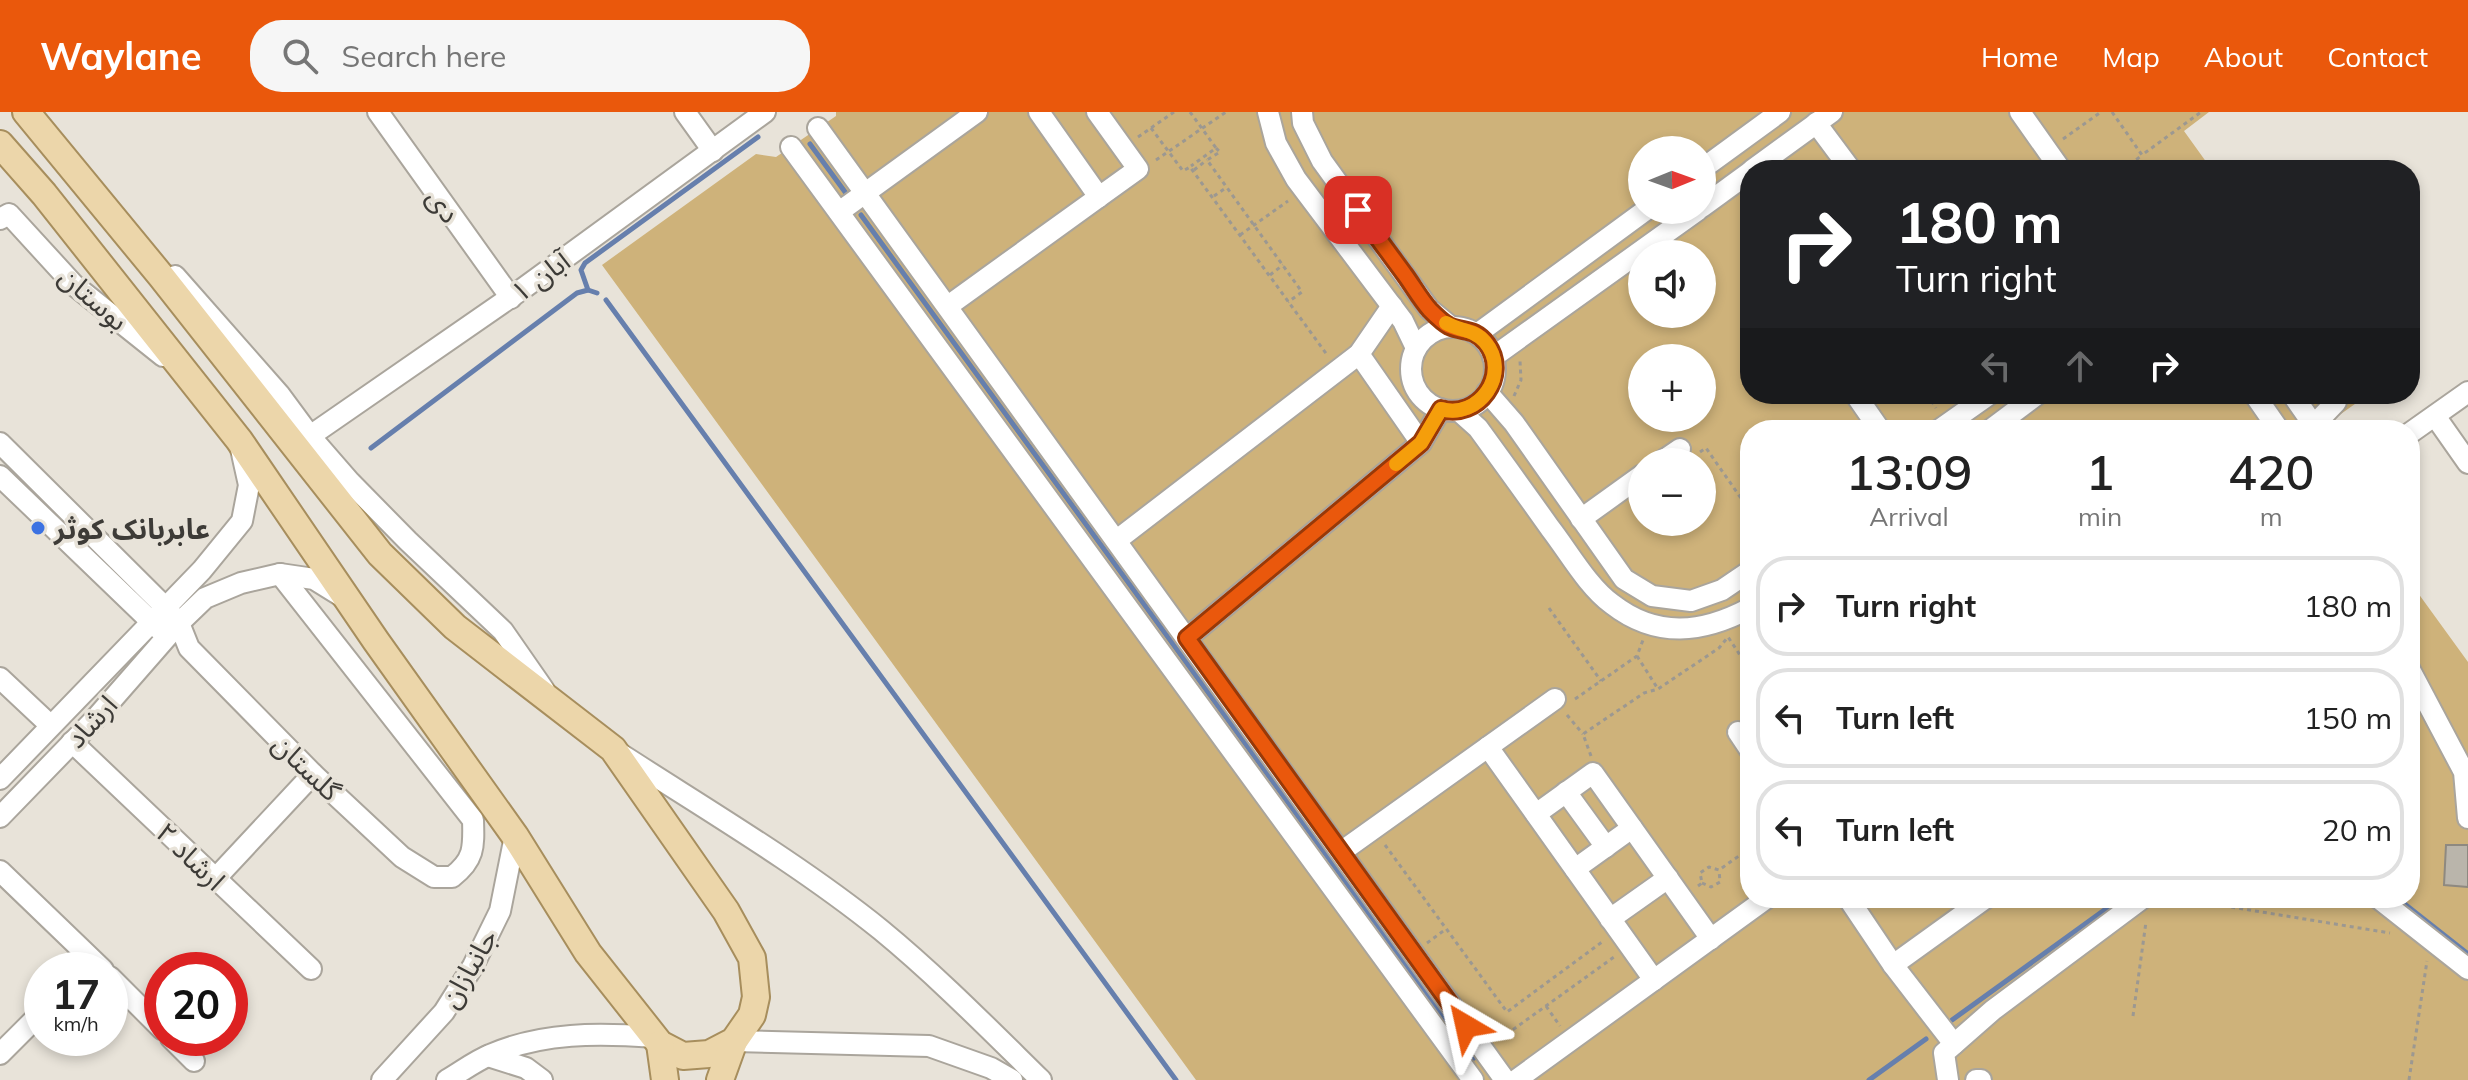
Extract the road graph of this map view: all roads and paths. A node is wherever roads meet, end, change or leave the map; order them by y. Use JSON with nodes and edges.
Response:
{"nodes":[{"id":1,"x":26,"y":112,"type":"edge"},
{"id":2,"x":378,"y":112,"type":"edge"},
{"id":3,"x":685,"y":112,"type":"edge"},
{"id":4,"x":765,"y":112,"type":"edge"},
{"id":5,"x":977,"y":112,"type":"edge"},
{"id":6,"x":1039,"y":112,"type":"edge"},
{"id":7,"x":1097,"y":112,"type":"edge"},
{"id":8,"x":1174,"y":112,"type":"edge"},
{"id":9,"x":1190,"y":112,"type":"edge"},
{"id":10,"x":1226,"y":112,"type":"edge"},
{"id":11,"x":1268,"y":112,"type":"edge"},
{"id":12,"x":1302,"y":112,"type":"edge"},
{"id":13,"x":1780,"y":112,"type":"edge"},
{"id":14,"x":2020,"y":112,"type":"edge"},
{"id":15,"x":2101,"y":112,"type":"edge"},
{"id":16,"x":2112,"y":112,"type":"edge"},
{"id":17,"x":2201,"y":112,"type":"edge"},
{"id":18,"x":1824,"y":118,"type":"edge"},
{"id":19,"x":818,"y":128,"type":"dead end"},
{"id":20,"x":1151,"y":128,"type":"junction"},
{"id":21,"x":1202,"y":129,"type":"junction"},
{"id":22,"x":1740,"y":141,"type":"junction"},
{"id":23,"x":0,"y":144,"type":"edge"},
{"id":24,"x":791,"y":147,"type":"dead end"},
{"id":25,"x":1123,"y":147,"type":"junction"},
{"id":26,"x":1216,"y":148,"type":"junction"},
{"id":27,"x":2047,"y":150,"type":"junction"},
{"id":28,"x":713,"y":151,"type":"junction"},
{"id":29,"x":1169,"y":152,"type":"junction"},
{"id":30,"x":2142,"y":155,"type":"junction"},
{"id":31,"x":1716,"y":159,"type":"edge"},
{"id":32,"x":1207,"y":160,"type":"junction"},
{"id":33,"x":1750,"y":160,"type":"edge"},
{"id":34,"x":1766,"y":160,"type":"edge"},
{"id":35,"x":1846,"y":160,"type":"edge"},
{"id":36,"x":2054,"y":160,"type":"edge"},
{"id":37,"x":2136,"y":160,"type":"edge"},
{"id":38,"x":1322,"y":161,"type":"junction"},
{"id":39,"x":1138,"y":169,"type":"junction"},
{"id":40,"x":1192,"y":169,"type":"junction"},
{"id":41,"x":1740,"y":179,"type":"edge"},
{"id":42,"x":1300,"y":184,"type":"junction"},
{"id":43,"x":89,"y":187,"type":"junction"},
{"id":44,"x":1227,"y":187,"type":"junction"},
{"id":45,"x":865,"y":193,"type":"junction"},
{"id":46,"x":1716,"y":196,"type":"edge"},
{"id":47,"x":1099,"y":197,"type":"junction"},
{"id":48,"x":1212,"y":197,"type":"junction"},
{"id":49,"x":839,"y":212,"type":"junction"},
{"id":50,"x":0,"y":219,"type":"edge"},
{"id":51,"x":1628,"y":223,"type":"edge"},
{"id":52,"x":1678,"y":224,"type":"edge"},
{"id":53,"x":1254,"y":225,"type":"junction"},
{"id":54,"x":1240,"y":235,"type":"junction"},
{"id":55,"x":1283,"y":265,"type":"junction"},
{"id":56,"x":1269,"y":275,"type":"junction"},
{"id":57,"x":511,"y":298,"type":"junction"},
{"id":58,"x":1288,"y":302,"type":"junction"},
{"id":59,"x":948,"y":306,"type":"junction"},
{"id":60,"x":1392,"y":306,"type":"junction"},
{"id":61,"x":1450,"y":326,"type":"junction"},
{"id":62,"x":1477,"y":334,"type":"junction"},
{"id":63,"x":1416,"y":348,"type":"junction"},
{"id":64,"x":1359,"y":354,"type":"junction"},
{"id":65,"x":1521,"y":355,"type":"dead end"},
{"id":66,"x":1493,"y":357,"type":"junction"},
{"id":67,"x":1338,"y":370,"type":"junction"},
{"id":68,"x":193,"y":380,"type":"junction"},
{"id":69,"x":1487,"y":392,"type":"junction"},
{"id":70,"x":2468,"y":392,"type":"edge"},
{"id":71,"x":1972,"y":404,"type":"edge"},
{"id":72,"x":2025,"y":404,"type":"edge"},
{"id":73,"x":2334,"y":404,"type":"edge"},
{"id":74,"x":1450,"y":410,"type":"junction"},
{"id":75,"x":2435,"y":416,"type":"junction"},
{"id":76,"x":1944,"y":420,"type":"edge"},
{"id":77,"x":2003,"y":420,"type":"edge"},
{"id":78,"x":2322,"y":420,"type":"edge"},
{"id":79,"x":1514,"y":423,"type":"junction"},
{"id":80,"x":2420,"y":426,"type":"edge"},
{"id":81,"x":310,"y":436,"type":"junction"},
{"id":82,"x":239,"y":440,"type":"junction"},
{"id":83,"x":0,"y":443,"type":"edge"},
{"id":84,"x":1421,"y":443,"type":"junction"},
{"id":85,"x":1716,"y":462,"type":"edge"},
{"id":86,"x":2468,"y":463,"type":"edge"},
{"id":87,"x":0,"y":476,"type":"edge"},
{"id":88,"x":1628,"y":485,"type":"edge"},
{"id":89,"x":1740,"y":497,"type":"edge"},
{"id":90,"x":1581,"y":519,"type":"junction"},
{"id":91,"x":1117,"y":540,"type":"junction"},
{"id":92,"x":280,"y":574,"type":"junction"},
{"id":93,"x":1740,"y":578,"type":"edge"},
{"id":94,"x":349,"y":601,"type":"junction"},
{"id":95,"x":1549,"y":608,"type":"dead end"},
{"id":96,"x":1740,"y":613,"type":"edge"},
{"id":97,"x":166,"y":622,"type":"junction"},
{"id":98,"x":1187,"y":638,"type":"junction"},
{"id":99,"x":1644,"y":638,"type":"dead end"},
{"id":100,"x":1740,"y":655,"type":"edge"},
{"id":101,"x":1637,"y":656,"type":"junction"},
{"id":102,"x":0,"y":678,"type":"edge"},
{"id":103,"x":1601,"y":681,"type":"junction"},
{"id":104,"x":1658,"y":689,"type":"junction"},
{"id":105,"x":2420,"y":689,"type":"edge"},
{"id":106,"x":554,"y":703,"type":"junction"},
{"id":107,"x":1558,"y":703,"type":"junction"},
{"id":108,"x":50,"y":725,"type":"junction"},
{"id":109,"x":1738,"y":732,"type":"dead end"},
{"id":110,"x":1583,"y":734,"type":"junction"},
{"id":111,"x":1740,"y":735,"type":"edge"},
{"id":112,"x":72,"y":742,"type":"junction"},
{"id":113,"x":1488,"y":747,"type":"junction"},
{"id":114,"x":613,"y":749,"type":"junction"},
{"id":115,"x":1593,"y":773,"type":"junction"},
{"id":116,"x":313,"y":774,"type":"junction"},
{"id":117,"x":0,"y":779,"type":"edge"},
{"id":118,"x":1566,"y":792,"type":"junction"},
{"id":119,"x":1536,"y":814,"type":"junction"},
{"id":120,"x":0,"y":817,"type":"edge"},
{"id":121,"x":2468,"y":818,"type":"edge"},
{"id":122,"x":1632,"y":828,"type":"junction"},
{"id":123,"x":1374,"y":829,"type":"junction"},
{"id":124,"x":515,"y":836,"type":"junction"},
{"id":125,"x":1606,"y":847,"type":"junction"},
{"id":126,"x":1341,"y":852,"type":"junction"},
{"id":127,"x":1740,"y":855,"type":"edge"},
{"id":128,"x":1575,"y":869,"type":"junction"},
{"id":129,"x":1719,"y":870,"type":"junction"},
{"id":130,"x":0,"y":871,"type":"edge"},
{"id":131,"x":1668,"y":878,"type":"junction"},
{"id":132,"x":215,"y":879,"type":"junction"},
{"id":133,"x":1702,"y":883,"type":"junction"},
{"id":134,"x":1682,"y":897,"type":"junction"},
{"id":135,"x":1753,"y":908,"type":"edge"},
{"id":136,"x":1855,"y":908,"type":"edge"},
{"id":137,"x":1972,"y":908,"type":"edge"},
{"id":138,"x":2141,"y":908,"type":"edge"},
{"id":139,"x":2145,"y":908,"type":"edge"},
{"id":140,"x":2238,"y":908,"type":"edge"},
{"id":141,"x":2391,"y":908,"type":"edge"},
{"id":142,"x":1446,"y":929,"type":"junction"},
{"id":143,"x":1619,"y":931,"type":"junction"},
{"id":144,"x":1711,"y":939,"type":"junction"},
{"id":145,"x":2431,"y":939,"type":"junction"},
{"id":146,"x":1425,"y":944,"type":"dead end"},
{"id":147,"x":78,"y":952,"type":"edge"},
{"id":148,"x":1893,"y":965,"type":"junction"},
{"id":149,"x":311,"y":969,"type":"dead end"},
{"id":150,"x":2468,"y":969,"type":"edge"},
{"id":151,"x":1654,"y":980,"type":"junction"},
{"id":152,"x":128,"y":995,"type":"edge"},
{"id":153,"x":1546,"y":1006,"type":"junction"},
{"id":154,"x":144,"y":1011,"type":"edge"},
{"id":155,"x":2133,"y":1016,"type":"dead end"},
{"id":156,"x":24,"y":1030,"type":"edge"},
{"id":157,"x":657,"y":1040,"type":"junction"},
{"id":158,"x":1570,"y":1040,"type":"junction"},
{"id":159,"x":734,"y":1041,"type":"junction"},
{"id":160,"x":1954,"y":1044,"type":"junction"},
{"id":161,"x":1484,"y":1050,"type":"junction"},
{"id":162,"x":0,"y":1054,"type":"edge"},
{"id":163,"x":189,"y":1056,"type":"edge"},
{"id":164,"x":488,"y":1056,"type":"junction"},
{"id":165,"x":194,"y":1061,"type":"dead end"},
{"id":166,"x":382,"y":1080,"type":"edge"},
{"id":167,"x":447,"y":1080,"type":"edge"},
{"id":168,"x":542,"y":1080,"type":"edge"},
{"id":169,"x":665,"y":1080,"type":"edge"},
{"id":170,"x":720,"y":1080,"type":"edge"},
{"id":171,"x":1012,"y":1080,"type":"edge"},
{"id":172,"x":1041,"y":1080,"type":"edge"},
{"id":173,"x":1473,"y":1080,"type":"edge"},
{"id":174,"x":1505,"y":1080,"type":"edge"},
{"id":175,"x":1516,"y":1080,"type":"edge"},
{"id":176,"x":1948,"y":1080,"type":"edge"},
{"id":177,"x":2409,"y":1080,"type":"edge"}],
"edges":[{"from":1,"to":43,"type":"main road"},
{"from":2,"to":57,"type":"street","name":"دی"},
{"from":3,"to":28,"type":"street"},
{"from":4,"to":28,"type":"street","name":"آبان ۱"},
{"from":5,"to":45,"type":"street"},
{"from":6,"to":47,"type":"street"},
{"from":7,"to":25,"type":"street"},
{"from":8,"to":20,"type":"path"},
{"from":9,"to":21,"type":"path"},
{"from":10,"to":21,"type":"path"},
{"from":11,"to":42,"type":"street"},
{"from":12,"to":38,"type":"street"},
{"from":13,"to":22,"type":"street"},
{"from":14,"to":27,"type":"street"},
{"from":15,"to":27,"type":"path"},
{"from":16,"to":30,"type":"path"},
{"from":17,"to":30,"type":"path"},
{"from":18,"to":34,"type":"street"},
{"from":18,"to":35,"type":"street"},
{"from":19,"to":45,"type":"street"},
{"from":20,"to":25,"type":"path"},
{"from":20,"to":29,"type":"path"},
{"from":21,"to":26,"type":"path"},
{"from":21,"to":29,"type":"path"},
{"from":22,"to":31,"type":"street"},
{"from":22,"to":33,"type":"street"},
{"from":23,"to":68,"type":"main road"},
{"from":24,"to":49,"type":"street"},
{"from":25,"to":39,"type":"street"},
{"from":26,"to":32,"type":"path"},
{"from":26,"to":40,"type":"path"},
{"from":27,"to":36,"type":"street"},
{"from":28,"to":57,"type":"street","name":"آبان ۱"},
{"from":29,"to":39,"type":"path"},
{"from":29,"to":40,"type":"path"},
{"from":30,"to":37,"type":"path"},
{"from":32,"to":40,"type":"path"},
{"from":32,"to":44,"type":"path"},
{"from":38,"to":42,"type":"street"},
{"from":38,"to":61,"type":"street"},
{"from":39,"to":47,"type":"street"},
{"from":40,"to":48,"type":"path"},
{"from":41,"to":46,"type":"street"},
{"from":42,"to":53,"type":"path"},
{"from":42,"to":60,"type":"street"},
{"from":43,"to":81,"type":"street"},
{"from":43,"to":106,"type":"main road"},
{"from":44,"to":48,"type":"path"},
{"from":44,"to":53,"type":"path"},
{"from":45,"to":49,"type":"street"},
{"from":45,"to":59,"type":"street"},
{"from":47,"to":59,"type":"street"},
{"from":48,"to":54,"type":"path"},
{"from":49,"to":173,"type":"street"},
{"from":50,"to":68,"type":"street","name":"بوستان"},
{"from":51,"to":62,"type":"street"},
{"from":52,"to":66,"type":"street"},
{"from":53,"to":54,"type":"path"},
{"from":53,"to":55,"type":"path"},
{"from":54,"to":56,"type":"path"},
{"from":55,"to":56,"type":"path"},
{"from":55,"to":58,"type":"path"},
{"from":56,"to":58,"type":"path"},
{"from":57,"to":81,"type":"street","name":"آبان ۱"},
{"from":58,"to":67,"type":"path"},
{"from":59,"to":91,"type":"street"},
{"from":60,"to":63,"type":"street"},
{"from":60,"to":64,"type":"street"},
{"from":61,"to":62,"type":"street"},
{"from":61,"to":63,"type":"street"},
{"from":62,"to":66,"type":"street"},
{"from":63,"to":74,"type":"street"},
{"from":64,"to":67,"type":"street"},
{"from":64,"to":84,"type":"street"},
{"from":65,"to":79,"type":"path"},
{"from":66,"to":69,"type":"street"},
{"from":67,"to":91,"type":"street"},
{"from":68,"to":82,"type":"main road"},
{"from":69,"to":74,"type":"street"},
{"from":69,"to":79,"type":"street"},
{"from":70,"to":75,"type":"street"},
{"from":71,"to":76,"type":"street"},
{"from":72,"to":77,"type":"street"},
{"from":73,"to":78,"type":"street"},
{"from":74,"to":84,"type":"street"},
{"from":74,"to":96,"type":"street"},
{"from":75,"to":80,"type":"street"},
{"from":75,"to":86,"type":"street"},
{"from":79,"to":90,"type":"street"},
{"from":81,"to":106,"type":"street"},
{"from":82,"to":94,"type":"main road"},
{"from":82,"to":97,"type":"street"},
{"from":83,"to":97,"type":"street","name":"گلستان"},
{"from":84,"to":98,"type":"street"},
{"from":85,"to":89,"type":"path"},
{"from":87,"to":97,"type":"street","name":"گلستان"},
{"from":88,"to":90,"type":"street"},
{"from":90,"to":93,"type":"street"},
{"from":91,"to":98,"type":"street"},
{"from":92,"to":94,"type":"street"},
{"from":92,"to":97,"type":"street"},
{"from":92,"to":116,"type":"street","name":"گلستان"},
{"from":94,"to":124,"type":"main road"},
{"from":95,"to":103,"type":"path"},
{"from":97,"to":108,"type":"street","name":"ارشاد"},
{"from":97,"to":112,"type":"street","name":"ارشاد"},
{"from":97,"to":116,"type":"street","name":"گلستان"},
{"from":98,"to":126,"type":"street"},
{"from":99,"to":101,"type":"path"},
{"from":100,"to":104,"type":"path"},
{"from":101,"to":103,"type":"path"},
{"from":101,"to":104,"type":"path"},
{"from":102,"to":108,"type":"street"},
{"from":103,"to":107,"type":"path"},
{"from":104,"to":110,"type":"path"},
{"from":105,"to":121,"type":"street"},
{"from":106,"to":114,"type":"main road"},
{"from":107,"to":110,"type":"path"},
{"from":107,"to":113,"type":"street"},
{"from":108,"to":117,"type":"street","name":"ارشاد"},
{"from":109,"to":111,"type":"street"},
{"from":110,"to":115,"type":"path"},
{"from":112,"to":120,"type":"street","name":"ارشاد"},
{"from":112,"to":132,"type":"street","name":"ارشاد ۲"},
{"from":113,"to":119,"type":"street"},
{"from":113,"to":123,"type":"street"},
{"from":114,"to":159,"type":"main road"},
{"from":114,"to":172,"type":"street"},
{"from":115,"to":118,"type":"street"},
{"from":115,"to":122,"type":"street"},
{"from":116,"to":132,"type":"street"},
{"from":118,"to":119,"type":"street"},
{"from":118,"to":125,"type":"street"},
{"from":119,"to":128,"type":"street"},
{"from":122,"to":125,"type":"street"},
{"from":122,"to":131,"type":"street"},
{"from":123,"to":126,"type":"street"},
{"from":123,"to":142,"type":"path"},
{"from":124,"to":157,"type":"main road"},
{"from":124,"to":166,"type":"street","name":"جانبازان"},
{"from":125,"to":128,"type":"street"},
{"from":126,"to":161,"type":"street"},
{"from":127,"to":129,"type":"path"},
{"from":128,"to":143,"type":"street"},
{"from":129,"to":133,"type":"path"},
{"from":129,"to":133,"type":"path"},
{"from":130,"to":147,"type":"street"},
{"from":131,"to":134,"type":"street"},
{"from":131,"to":143,"type":"street"},
{"from":132,"to":149,"type":"street","name":"ارشاد ۲"},
{"from":133,"to":134,"type":"path"},
{"from":134,"to":144,"type":"street"},
{"from":135,"to":144,"type":"street"},
{"from":136,"to":148,"type":"street"},
{"from":137,"to":148,"type":"street"},
{"from":138,"to":160,"type":"street"},
{"from":139,"to":155,"type":"path"},
{"from":140,"to":145,"type":"path"},
{"from":141,"to":145,"type":"street"},
{"from":142,"to":143,"type":"path"},
{"from":142,"to":146,"type":"path"},
{"from":143,"to":151,"type":"street"},
{"from":143,"to":153,"type":"path"},
{"from":144,"to":151,"type":"street"},
{"from":145,"to":150,"type":"street"},
{"from":145,"to":177,"type":"path"},
{"from":148,"to":160,"type":"street"},
{"from":151,"to":158,"type":"street"},
{"from":152,"to":154,"type":"street"},
{"from":153,"to":158,"type":"path"},
{"from":153,"to":161,"type":"path"},
{"from":156,"to":162,"type":"street"},
{"from":157,"to":159,"type":"main road"},
{"from":157,"to":164,"type":"street"},
{"from":157,"to":169,"type":"main road"},
{"from":158,"to":175,"type":"street"},
{"from":159,"to":170,"type":"main road"},
{"from":159,"to":171,"type":"street"},
{"from":160,"to":176,"type":"street"},
{"from":161,"to":174,"type":"street"},
{"from":163,"to":165,"type":"street"},
{"from":164,"to":167,"type":"street"},
{"from":164,"to":168,"type":"street"}]}
